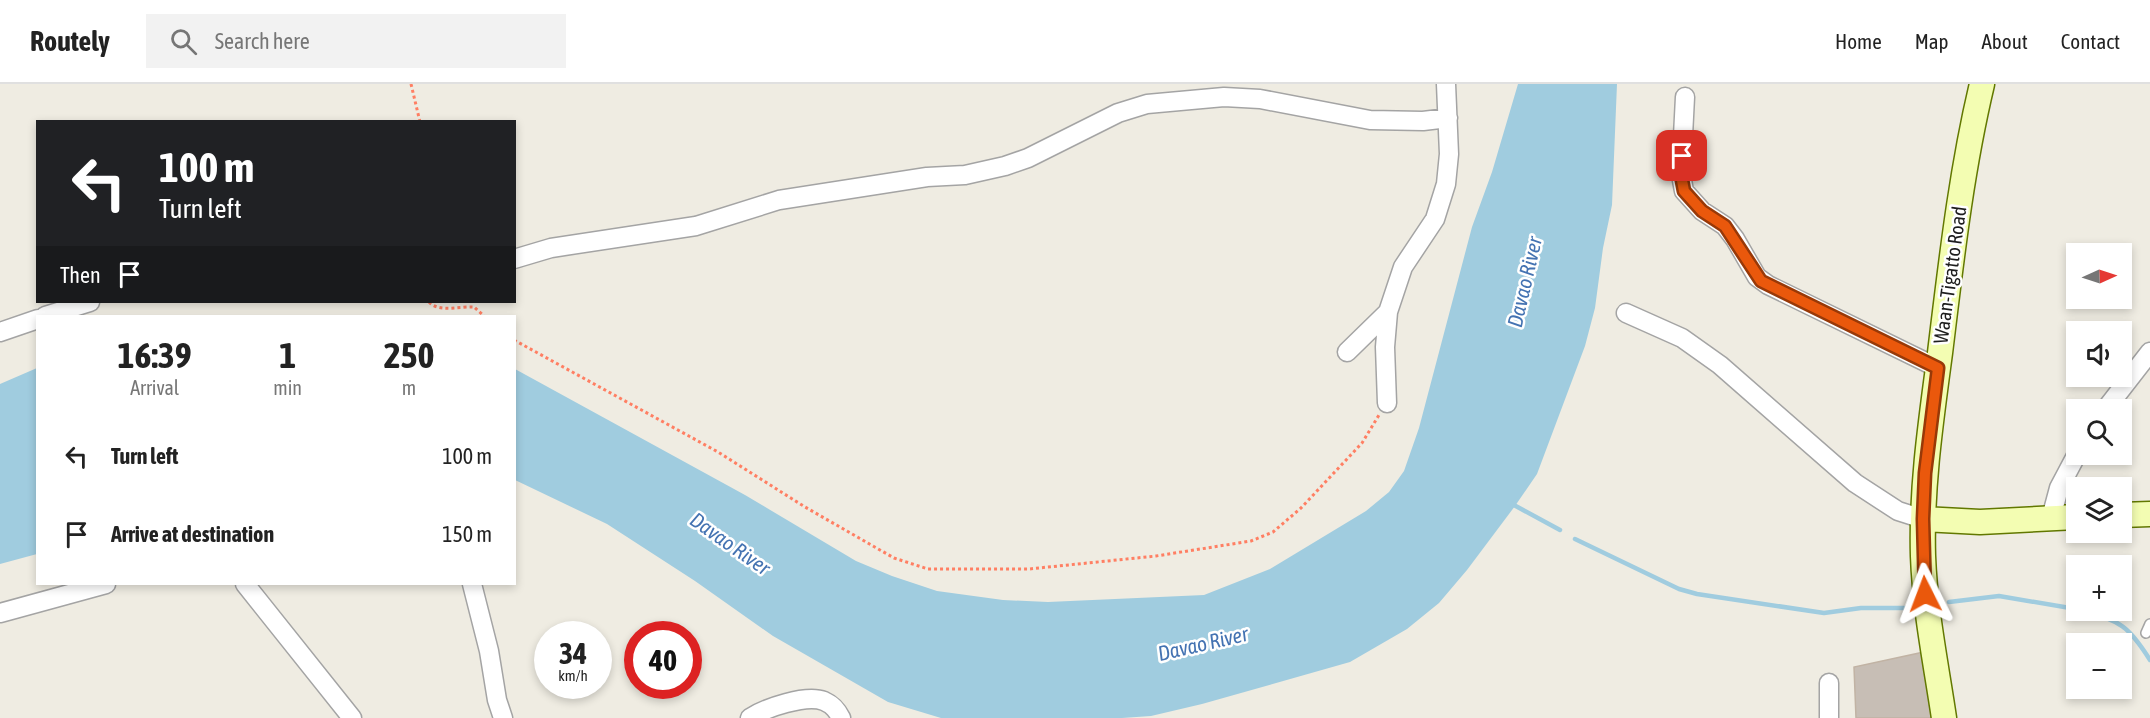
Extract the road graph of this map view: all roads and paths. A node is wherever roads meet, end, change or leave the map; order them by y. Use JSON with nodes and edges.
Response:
{"nodes":[{"id":1,"x":411,"y":84,"type":"edge"},
{"id":2,"x":1446,"y":84,"type":"edge"},
{"id":3,"x":1982,"y":84,"type":"edge"},
{"id":4,"x":1685,"y":97,"type":"dead end"},
{"id":5,"x":1448,"y":118,"type":"junction"},
{"id":6,"x":420,"y":120,"type":"edge"},
{"id":7,"x":516,"y":258,"type":"edge"},
{"id":8,"x":87,"y":303,"type":"edge"},
{"id":9,"x":430,"y":303,"type":"edge"},
{"id":10,"x":1388,"y":312,"type":"junction"},
{"id":11,"x":1626,"y":313,"type":"dead end"},
{"id":12,"x":48,"y":315,"type":"edge"},
{"id":13,"x":483,"y":315,"type":"edge"},
{"id":14,"x":36,"y":320,"type":"edge"},
{"id":15,"x":0,"y":332,"type":"edge"},
{"id":16,"x":516,"y":341,"type":"edge"},
{"id":17,"x":1347,"y":352,"type":"dead end"},
{"id":18,"x":2150,"y":352,"type":"edge"},
{"id":19,"x":1938,"y":368,"type":"junction"},
{"id":20,"x":2113,"y":399,"type":"edge"},
{"id":21,"x":1387,"y":403,"type":"joint"},
{"id":22,"x":2071,"y":465,"type":"edge"},
{"id":23,"x":2150,"y":514,"type":"edge"},
{"id":24,"x":2132,"y":515,"type":"edge"},
{"id":25,"x":2066,"y":517,"type":"edge"},
{"id":26,"x":2052,"y":518,"type":"junction"},
{"id":27,"x":1923,"y":519,"type":"junction"},
{"id":28,"x":102,"y":585,"type":"edge"},
{"id":29,"x":246,"y":585,"type":"edge"},
{"id":30,"x":472,"y":585,"type":"edge"},
{"id":31,"x":0,"y":613,"type":"edge"},
{"id":32,"x":1829,"y":683,"type":"dead end"},
{"id":33,"x":352,"y":718,"type":"edge"},
{"id":34,"x":503,"y":718,"type":"edge"},
{"id":35,"x":750,"y":718,"type":"edge"},
{"id":36,"x":841,"y":718,"type":"edge"},
{"id":37,"x":1829,"y":718,"type":"edge"},
{"id":38,"x":1944,"y":718,"type":"edge"}],
"edges":[{"from":1,"to":6,"type":"path"},
{"from":2,"to":5,"type":"street"},
{"from":3,"to":19,"type":"street","name":"Waan-Tigatto Road"},
{"from":4,"to":19,"type":"street"},
{"from":5,"to":7,"type":"street"},
{"from":5,"to":10,"type":"street"},
{"from":8,"to":12,"type":"street"},
{"from":9,"to":13,"type":"path"},
{"from":10,"to":17,"type":"street"},
{"from":10,"to":21,"type":"street"},
{"from":11,"to":27,"type":"street"},
{"from":14,"to":15,"type":"street"},
{"from":16,"to":21,"type":"path"},
{"from":18,"to":20,"type":"street"},
{"from":19,"to":27,"type":"street","name":"Waan-Tigatto Road"},
{"from":22,"to":26,"type":"street"},
{"from":23,"to":24,"type":"street"},
{"from":25,"to":26,"type":"street"},
{"from":26,"to":27,"type":"street"},
{"from":27,"to":38,"type":"street","name":"Waan-Tigatto Road"},
{"from":28,"to":31,"type":"street"},
{"from":29,"to":33,"type":"street"},
{"from":30,"to":34,"type":"street"},
{"from":32,"to":37,"type":"street"},
{"from":35,"to":36,"type":"street"}]}
